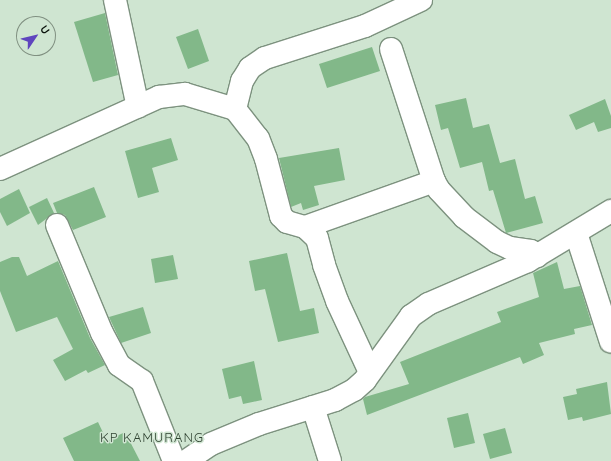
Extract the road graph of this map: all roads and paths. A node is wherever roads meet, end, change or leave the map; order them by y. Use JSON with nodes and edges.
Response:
{"nodes":[{"id":1,"x":115,"y":0,"type":"edge"},
{"id":2,"x":421,"y":0,"type":"edge"},
{"id":3,"x":391,"y":49,"type":"dead end"},
{"id":4,"x":138,"y":107,"type":"junction"},
{"id":5,"x":235,"y":109,"type":"junction"},
{"id":6,"x":0,"y":169,"type":"edge"},
{"id":7,"x":434,"y":181,"type":"junction"},
{"id":8,"x":611,"y":211,"type":"edge"},
{"id":9,"x":57,"y":225,"type":"dead end"},
{"id":10,"x":305,"y":227,"type":"junction"},
{"id":11,"x":576,"y":233,"type":"junction"},
{"id":12,"x":537,"y":256,"type":"junction"},
{"id":13,"x":611,"y":342,"type":"edge"},
{"id":14,"x":370,"y":372,"type":"junction"},
{"id":15,"x":313,"y":407,"type":"junction"},
{"id":16,"x":174,"y":461,"type":"edge"},
{"id":17,"x":186,"y":461,"type":"edge"},
{"id":18,"x":330,"y":461,"type":"edge"}],
"edges":[{"from":1,"to":4,"type":"street"},
{"from":2,"to":5,"type":"street"},
{"from":3,"to":7,"type":"street"},
{"from":4,"to":5,"type":"street"},
{"from":4,"to":6,"type":"street"},
{"from":5,"to":10,"type":"street"},
{"from":7,"to":10,"type":"street"},
{"from":7,"to":12,"type":"street"},
{"from":8,"to":11,"type":"street"},
{"from":9,"to":16,"type":"street"},
{"from":10,"to":14,"type":"street"},
{"from":11,"to":12,"type":"street"},
{"from":11,"to":13,"type":"street"},
{"from":12,"to":14,"type":"street"},
{"from":14,"to":15,"type":"street"},
{"from":15,"to":17,"type":"street"},
{"from":15,"to":18,"type":"street"}]}
